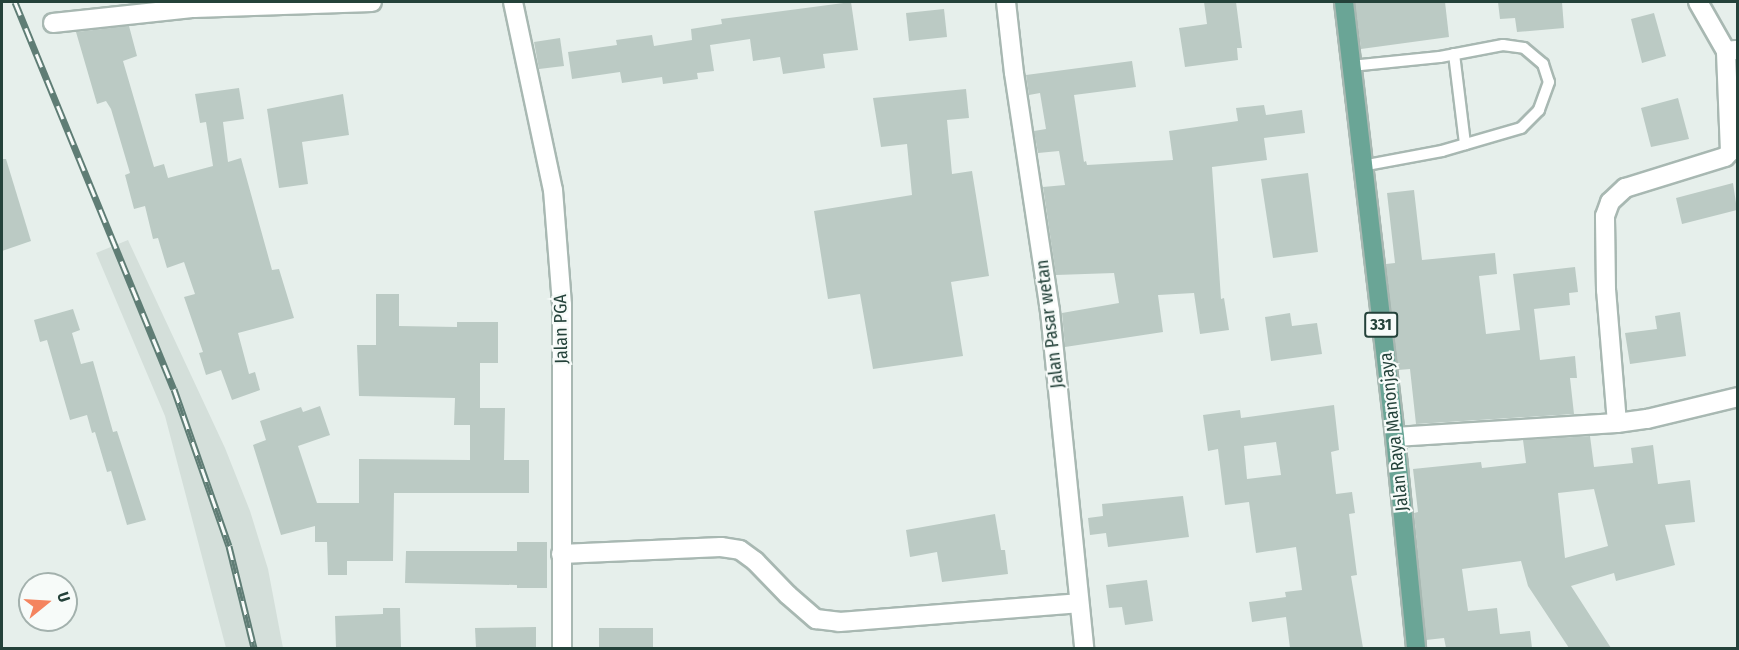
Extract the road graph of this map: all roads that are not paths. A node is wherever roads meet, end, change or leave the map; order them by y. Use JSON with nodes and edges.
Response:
{"nodes":[{"id":1,"x":372,"y":2,"type":"edge"},
{"id":2,"x":1006,"y":2,"type":"edge"},
{"id":3,"x":1344,"y":2,"type":"edge"},
{"id":4,"x":1698,"y":2,"type":"edge"},
{"id":5,"x":514,"y":7,"type":"edge"},
{"id":6,"x":53,"y":23,"type":"dead end"},
{"id":7,"x":1732,"y":51,"type":"edge"},
{"id":8,"x":1454,"y":54,"type":"junction"},
{"id":9,"x":1351,"y":66,"type":"junction"},
{"id":10,"x":1465,"y":144,"type":"junction"},
{"id":11,"x":1362,"y":166,"type":"junction"},
{"id":12,"x":1737,"y":397,"type":"edge"},
{"id":13,"x":1617,"y":423,"type":"junction"},
{"id":14,"x":1395,"y":437,"type":"junction"},
{"id":15,"x":561,"y":554,"type":"junction"},
{"id":16,"x":1078,"y":603,"type":"junction"},
{"id":17,"x":562,"y":648,"type":"edge"},
{"id":18,"x":1084,"y":648,"type":"edge"},
{"id":19,"x":1416,"y":648,"type":"edge"}],
"edges":[{"from":1,"to":6,"type":"street"},
{"from":2,"to":16,"type":"street","name":"Jalan Pasar wetan"},
{"from":3,"to":9,"type":"main road","name":"Jalan Raya Manonjaya","number":"331"},
{"from":4,"to":7,"type":"street"},
{"from":5,"to":15,"type":"street","name":"Jalan PGA"},
{"from":7,"to":13,"type":"street"},
{"from":8,"to":9,"type":"lane"},
{"from":8,"to":10,"type":"lane"},
{"from":8,"to":10,"type":"lane"},
{"from":9,"to":11,"type":"main road","name":"Jalan Raya Manonjaya","number":"331"},
{"from":10,"to":11,"type":"lane"},
{"from":11,"to":14,"type":"main road","name":"Jalan Raya Manonjaya","number":"331"},
{"from":12,"to":13,"type":"street"},
{"from":13,"to":14,"type":"street"},
{"from":14,"to":19,"type":"main road","name":"Jalan Raya Manonjaya","number":"331"},
{"from":15,"to":16,"type":"street"},
{"from":15,"to":17,"type":"street","name":"Jalan PGA"},
{"from":16,"to":18,"type":"street","name":"Jalan Pasar wetan"}]}
